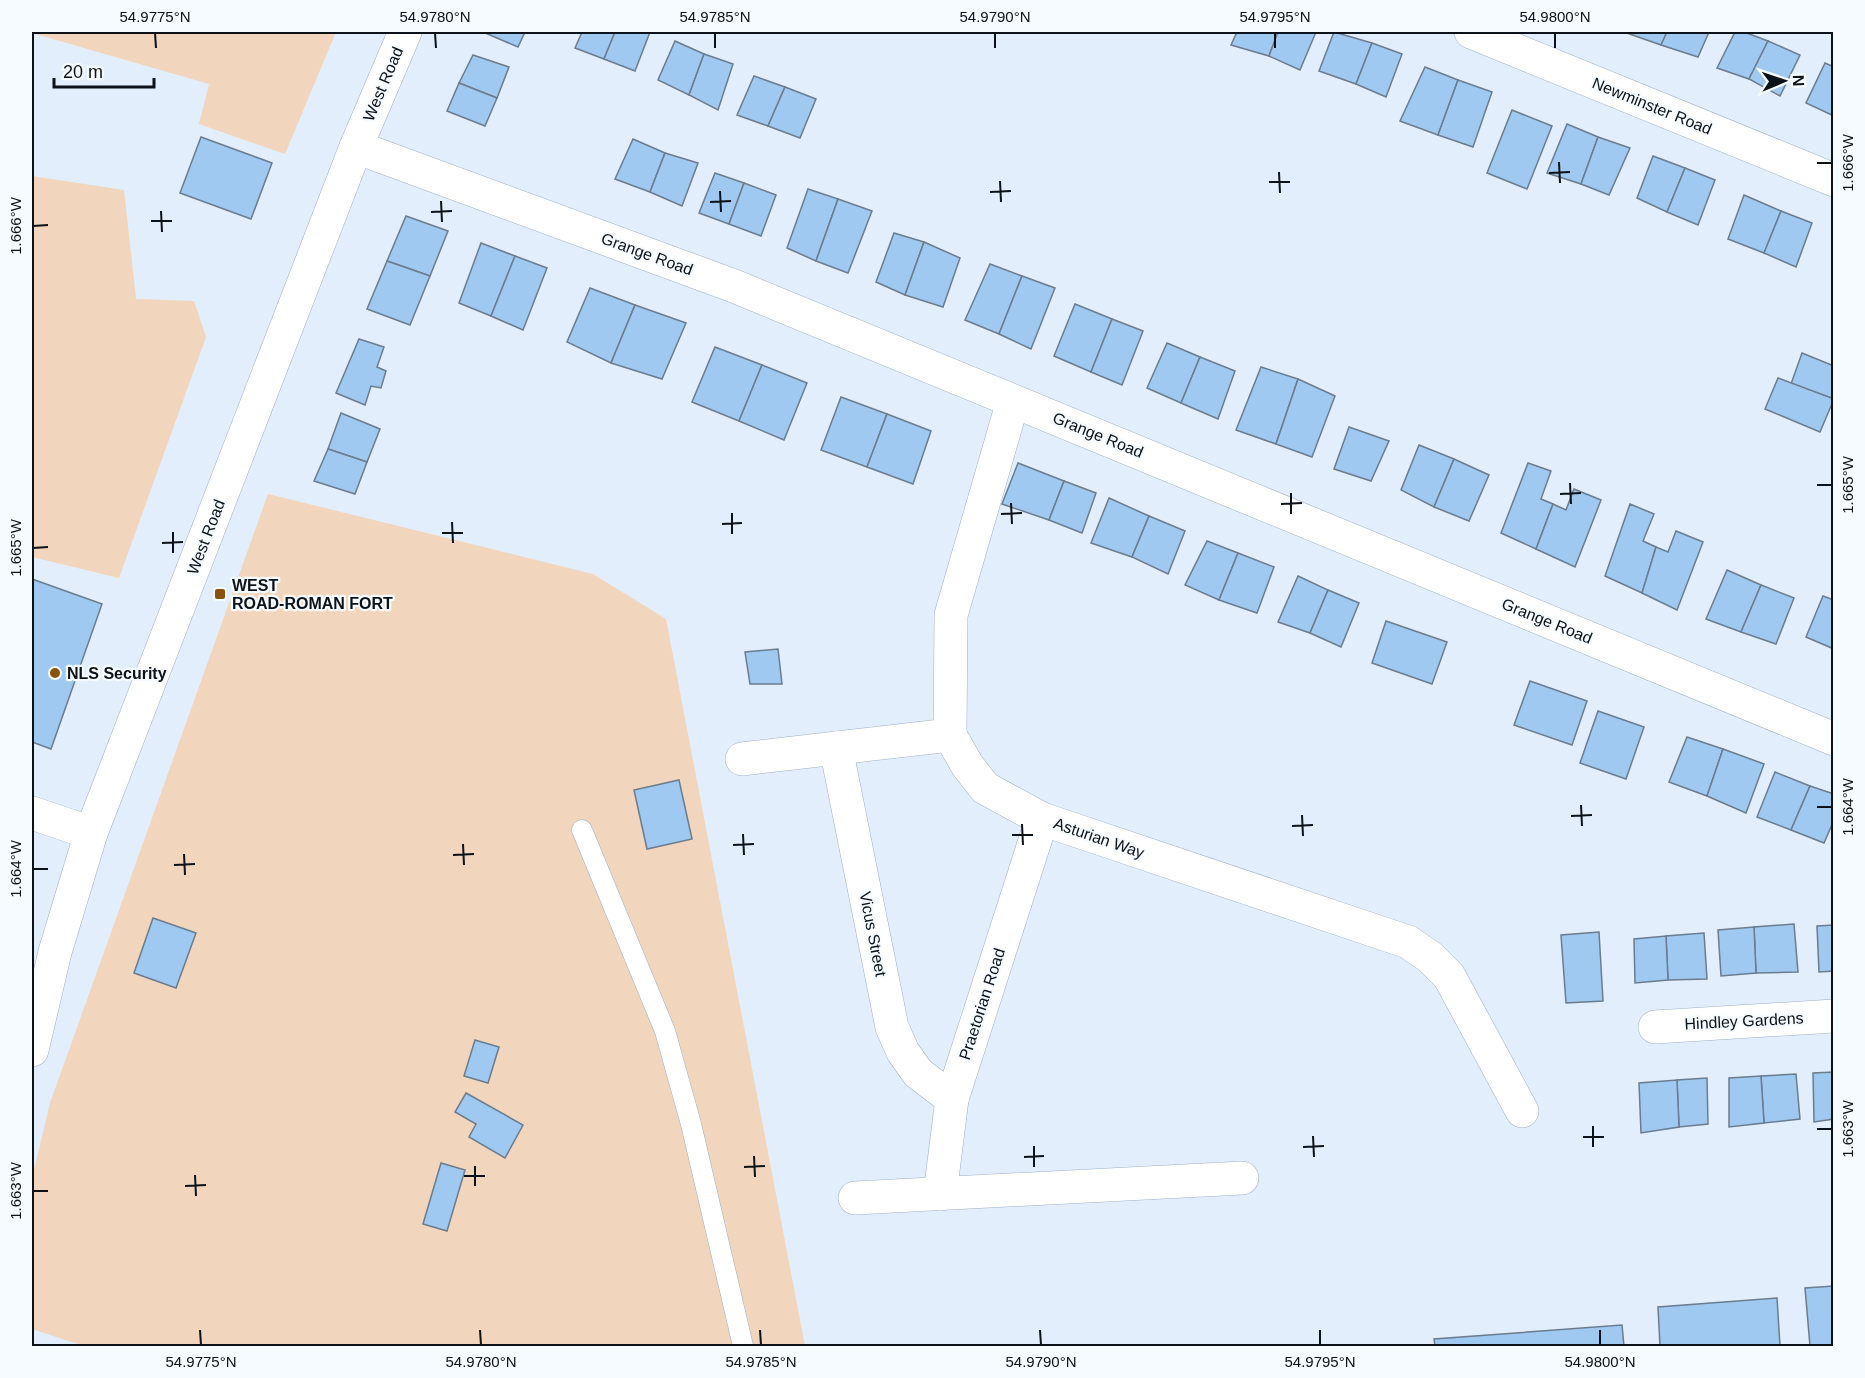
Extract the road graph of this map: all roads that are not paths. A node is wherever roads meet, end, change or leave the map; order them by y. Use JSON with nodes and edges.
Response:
{"nodes":[{"id":1,"x":405,"y":32,"type":"edge"},
{"id":2,"x":1471,"y":32,"type":"edge"},
{"id":3,"x":356,"y":147,"type":"junction"},
{"id":4,"x":1833,"y":180,"type":"edge"},
{"id":5,"x":1013,"y":401,"type":"junction"},
{"id":6,"x":950,"y":735,"type":"junction"},
{"id":7,"x":1833,"y":739,"type":"edge"},
{"id":8,"x":836,"y":748,"type":"junction"},
{"id":9,"x":742,"y":759,"type":"dead end"},
{"id":10,"x":32,"y":813,"type":"edge"},
{"id":11,"x":1042,"y":819,"type":"junction"},
{"id":12,"x":582,"y":830,"type":"dead end"},
{"id":13,"x":91,"y":833,"type":"junction"},
{"id":14,"x":1833,"y":1016,"type":"edge"},
{"id":15,"x":1655,"y":1027,"type":"dead end"},
{"id":16,"x":32,"y":1050,"type":"edge"},
{"id":17,"x":952,"y":1099,"type":"junction"},
{"id":18,"x":1522,"y":1111,"type":"dead end"},
{"id":19,"x":1242,"y":1178,"type":"dead end"},
{"id":20,"x":940,"y":1194,"type":"junction"},
{"id":21,"x":855,"y":1198,"type":"dead end"},
{"id":22,"x":743,"y":1347,"type":"edge"}],
"edges":[{"from":1,"to":3,"type":"street","name":"West Road"},
{"from":2,"to":4,"type":"street","name":"Newminster Road"},
{"from":3,"to":5,"type":"street","name":"Grange Road"},
{"from":3,"to":13,"type":"street","name":"West Road"},
{"from":5,"to":6,"type":"street"},
{"from":5,"to":7,"type":"street","name":"Grange Road"},
{"from":6,"to":8,"type":"street"},
{"from":6,"to":11,"type":"street","name":"Asturian Way"},
{"from":8,"to":9,"type":"street"},
{"from":8,"to":17,"type":"street","name":"Vicus Street"},
{"from":10,"to":13,"type":"street"},
{"from":11,"to":17,"type":"street","name":"Praetorian Road"},
{"from":11,"to":18,"type":"street","name":"Asturian Way"},
{"from":12,"to":22,"type":"lane"},
{"from":13,"to":16,"type":"street","name":"West Road"},
{"from":14,"to":15,"type":"street","name":"Hindley Gardens"},
{"from":17,"to":20,"type":"street","name":"Praetorian Road"},
{"from":19,"to":20,"type":"street"},
{"from":20,"to":21,"type":"street"}]}
